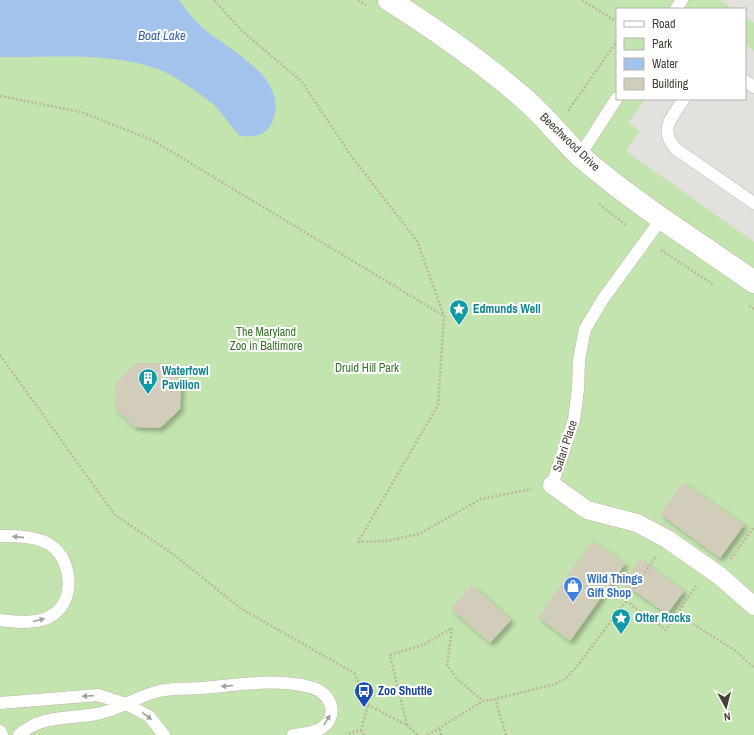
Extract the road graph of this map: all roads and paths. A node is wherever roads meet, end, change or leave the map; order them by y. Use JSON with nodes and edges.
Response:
{"nodes":[{"id":1,"x":214,"y":0,"type":"edge"},
{"id":2,"x":389,"y":0,"type":"edge"},
{"id":3,"x":582,"y":0,"type":"edge"},
{"id":4,"x":616,"y":21,"type":"edge"},
{"id":5,"x":616,"y":42,"type":"edge"},
{"id":6,"x":0,"y":96,"type":"edge"},
{"id":7,"x":616,"y":100,"type":"edge"},
{"id":8,"x":683,"y":100,"type":"edge"},
{"id":9,"x":564,"y":117,"type":"dead end"},
{"id":10,"x":580,"y":155,"type":"junction"},
{"id":11,"x":754,"y":203,"type":"edge"},
{"id":12,"x":662,"y":218,"type":"junction"},
{"id":13,"x":754,"y":282,"type":"edge"},
{"id":14,"x":444,"y":316,"type":"junction"},
{"id":15,"x":0,"y":355,"type":"edge"},
{"id":16,"x":552,"y":485,"type":"junction"},
{"id":17,"x":754,"y":527,"type":"edge"},
{"id":18,"x":0,"y":536,"type":"edge"},
{"id":19,"x":667,"y":538,"type":"junction"},
{"id":20,"x":714,"y":572,"type":"junction"},
{"id":21,"x":626,"y":601,"type":"junction"},
{"id":22,"x":754,"y":606,"type":"edge"},
{"id":23,"x":677,"y":614,"type":"junction"},
{"id":24,"x":0,"y":620,"type":"edge"},
{"id":25,"x":754,"y":668,"type":"edge"},
{"id":26,"x":495,"y":699,"type":"junction"},
{"id":27,"x":483,"y":701,"type":"junction"},
{"id":28,"x":0,"y":703,"type":"edge"},
{"id":29,"x":126,"y":704,"type":"junction"},
{"id":30,"x":368,"y":705,"type":"junction"},
{"id":31,"x":407,"y":725,"type":"junction"},
{"id":32,"x":440,"y":729,"type":"junction"},
{"id":33,"x":361,"y":730,"type":"junction"},
{"id":34,"x":0,"y":731,"type":"edge"},
{"id":35,"x":346,"y":734,"type":"dead end"},
{"id":36,"x":2,"y":735,"type":"edge"},
{"id":37,"x":19,"y":735,"type":"edge"},
{"id":38,"x":164,"y":735,"type":"edge"},
{"id":39,"x":293,"y":735,"type":"edge"},
{"id":40,"x":364,"y":735,"type":"edge"},
{"id":41,"x":418,"y":735,"type":"edge"},
{"id":42,"x":428,"y":735,"type":"edge"},
{"id":43,"x":441,"y":735,"type":"edge"},
{"id":44,"x":506,"y":735,"type":"edge"}],
"edges":[{"from":1,"to":14,"type":"path"},
{"from":2,"to":10,"type":"street","name":"Beechwood Drive"},
{"from":3,"to":4,"type":"path"},
{"from":5,"to":9,"type":"path"},
{"from":6,"to":14,"type":"path"},
{"from":7,"to":10,"type":"lane"},
{"from":8,"to":11,"type":"lane"},
{"from":10,"to":12,"type":"street","name":"Beechwood Drive"},
{"from":12,"to":13,"type":"street","name":"Beechwood Drive"},
{"from":12,"to":16,"type":"lane","name":"Safari Place"},
{"from":14,"to":16,"type":"path"},
{"from":15,"to":30,"type":"path"},
{"from":16,"to":19,"type":"street","name":"Safari Place"},
{"from":17,"to":20,"type":"path"},
{"from":24,"to":18,"type":"lane","one_way":true},
{"from":19,"to":20,"type":"street","name":"Safari Place"},
{"from":19,"to":21,"type":"path"},
{"from":20,"to":22,"type":"street","name":"Safari Place"},
{"from":20,"to":23,"type":"path"},
{"from":21,"to":23,"type":"path"},
{"from":21,"to":26,"type":"path"},
{"from":23,"to":25,"type":"path"},
{"from":26,"to":27,"type":"path"},
{"from":26,"to":44,"type":"path"},
{"from":27,"to":31,"type":"path"},
{"from":27,"to":32,"type":"path"},
{"from":29,"to":28,"type":"lane","one_way":true},
{"from":29,"to":37,"type":"lane"},
{"from":29,"to":38,"type":"lane","one_way":true},
{"from":39,"to":29,"type":"lane","one_way":true},
{"from":30,"to":31,"type":"path"},
{"from":30,"to":33,"type":"path"},
{"from":31,"to":41,"type":"path"},
{"from":32,"to":42,"type":"path"},
{"from":32,"to":43,"type":"path"},
{"from":33,"to":35,"type":"path"},
{"from":33,"to":40,"type":"path"},
{"from":34,"to":36,"type":"lane"}]}
